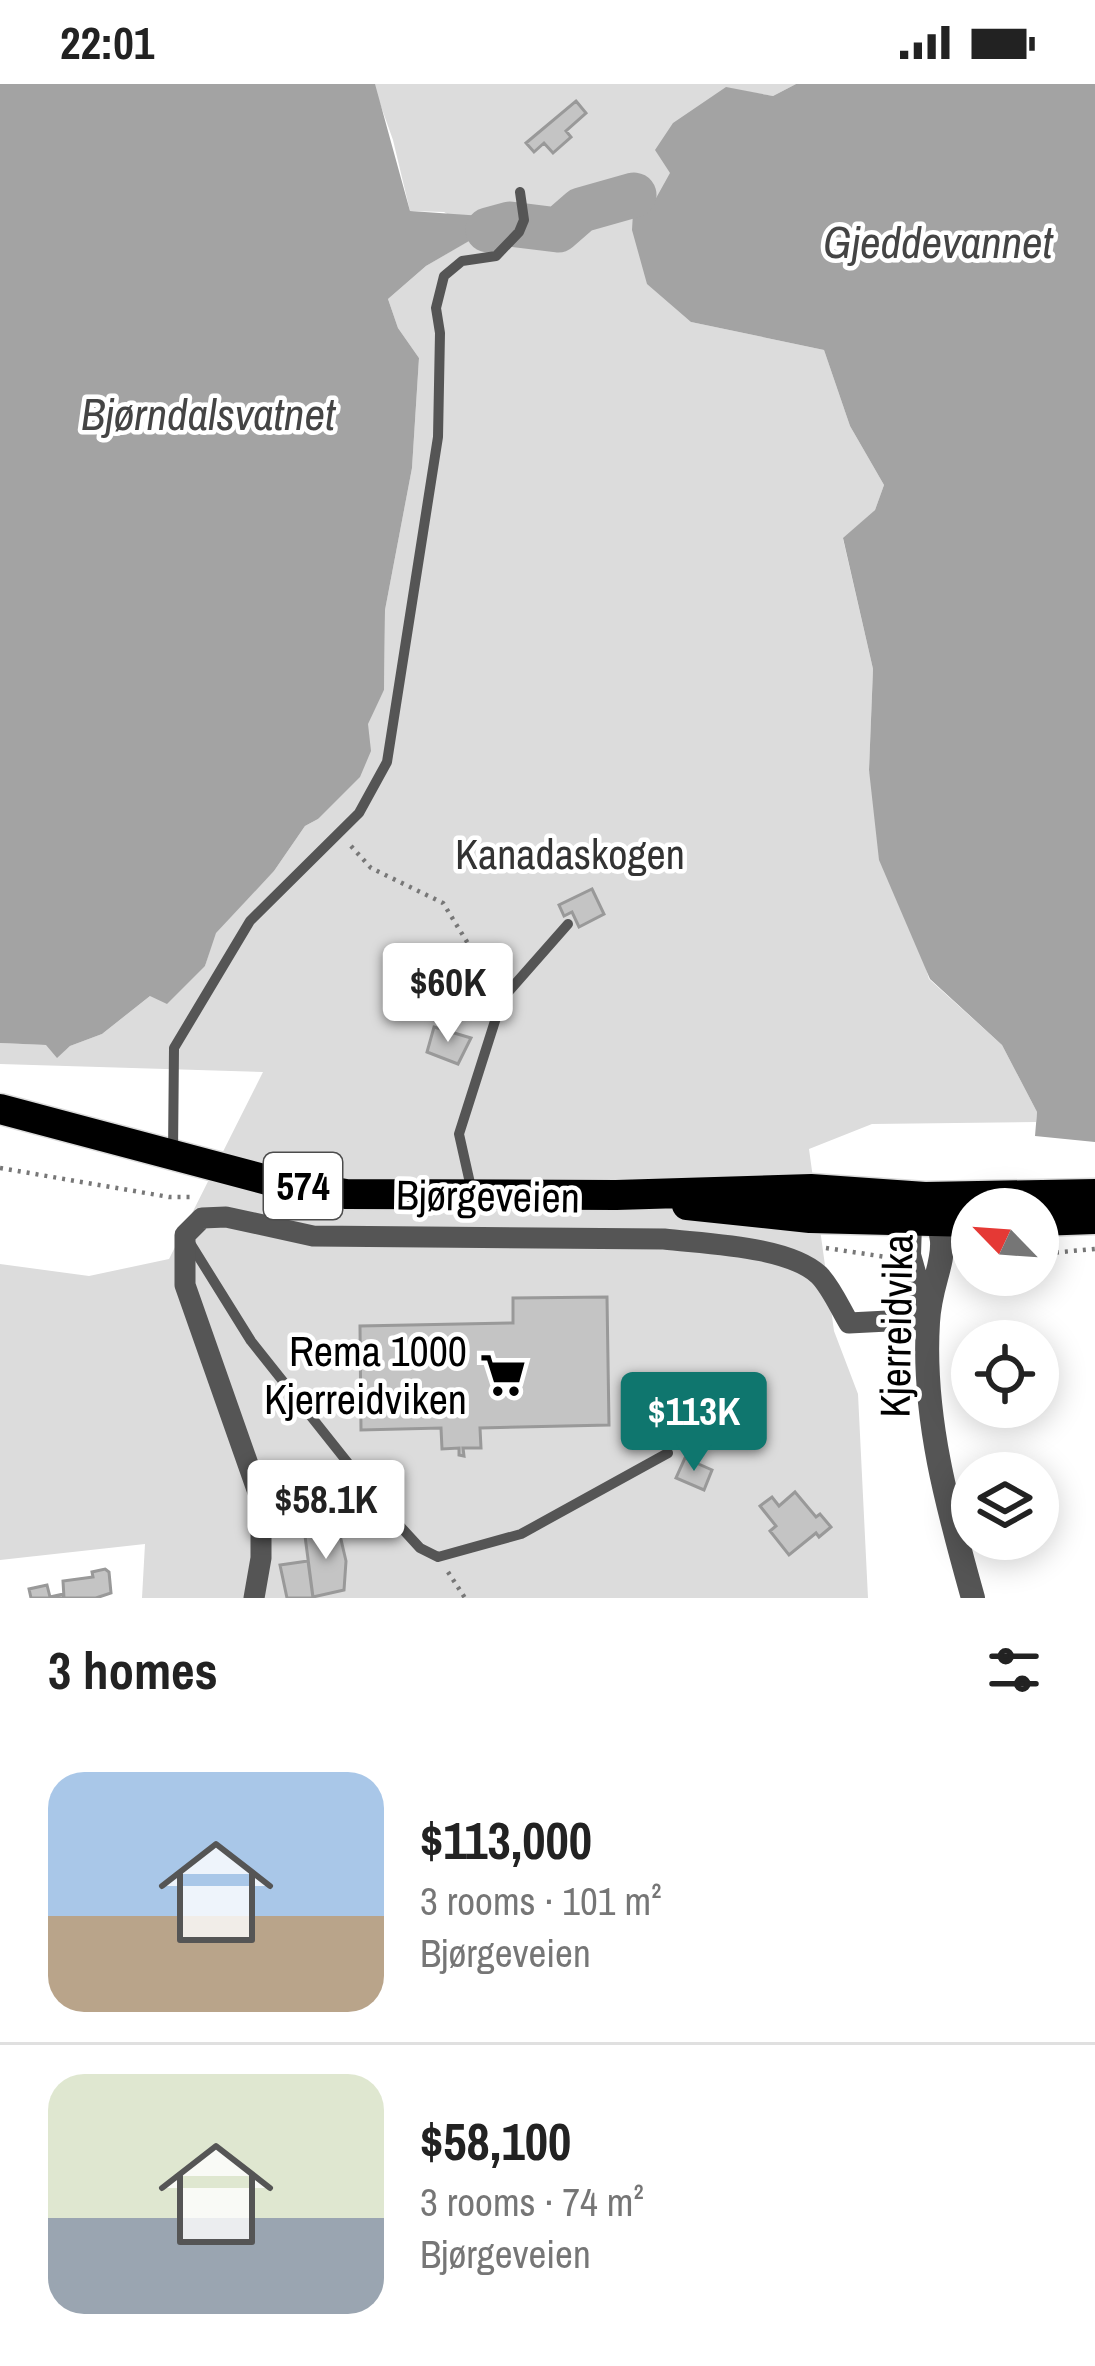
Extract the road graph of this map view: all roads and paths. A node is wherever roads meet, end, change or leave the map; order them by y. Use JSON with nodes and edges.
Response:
{"nodes":[{"id":1,"x":520,"y":192,"type":"dead end"},
{"id":2,"x":339,"y":833,"type":"junction"},
{"id":3,"x":568,"y":924,"type":"dead end"},
{"id":4,"x":502,"y":999,"type":"junction"},
{"id":5,"x":0,"y":1109,"type":"edge"},
{"id":6,"x":173,"y":1156,"type":"junction"},
{"id":7,"x":0,"y":1168,"type":"edge"},
{"id":8,"x":1095,"y":1194,"type":"edge"},
{"id":9,"x":473,"y":1195,"type":"junction"},
{"id":10,"x":169,"y":1197,"type":"dead end"},
{"id":11,"x":937,"y":1216,"type":"edge"},
{"id":12,"x":1095,"y":1219,"type":"edge"},
{"id":13,"x":1059,"y":1220,"type":"edge"},
{"id":14,"x":185,"y":1235,"type":"junction"},
{"id":15,"x":1095,"y":1249,"type":"edge"},
{"id":16,"x":1059,"y":1252,"type":"edge"},
{"id":17,"x":928,"y":1319,"type":"junction"},
{"id":18,"x":668,"y":1453,"type":"dead end"},
{"id":19,"x":438,"y":1557,"type":"junction"},
{"id":20,"x":254,"y":1598,"type":"edge"},
{"id":21,"x":465,"y":1598,"type":"edge"},
{"id":22,"x":973,"y":1598,"type":"edge"}],
"edges":[{"from":1,"to":2,"type":"lane"},
{"from":2,"to":4,"type":"path"},
{"from":2,"to":6,"type":"lane"},
{"from":3,"to":4,"type":"lane"},
{"from":4,"to":9,"type":"lane"},
{"from":5,"to":6,"type":"main road","name":"Bjørgeveien","number":"574"},
{"from":6,"to":9,"type":"main road","name":"Bjørgeveien","number":"574"},
{"from":7,"to":10,"type":"path"},
{"from":8,"to":11,"type":"main road","name":"Bjørgeveien","number":"574"},
{"from":9,"to":11,"type":"main road","name":"Bjørgeveien","number":"574"},
{"from":11,"to":17,"type":"street","name":"Kjerreidvika"},
{"from":12,"to":13,"type":"main road"},
{"from":14,"to":17,"type":"street","name":"Bjørgeveien"},
{"from":14,"to":19,"type":"lane"},
{"from":14,"to":20,"type":"street"},
{"from":15,"to":16,"type":"path"},
{"from":17,"to":22,"type":"street","name":"Kjerreidvika"},
{"from":18,"to":19,"type":"lane"},
{"from":19,"to":21,"type":"path"}]}
